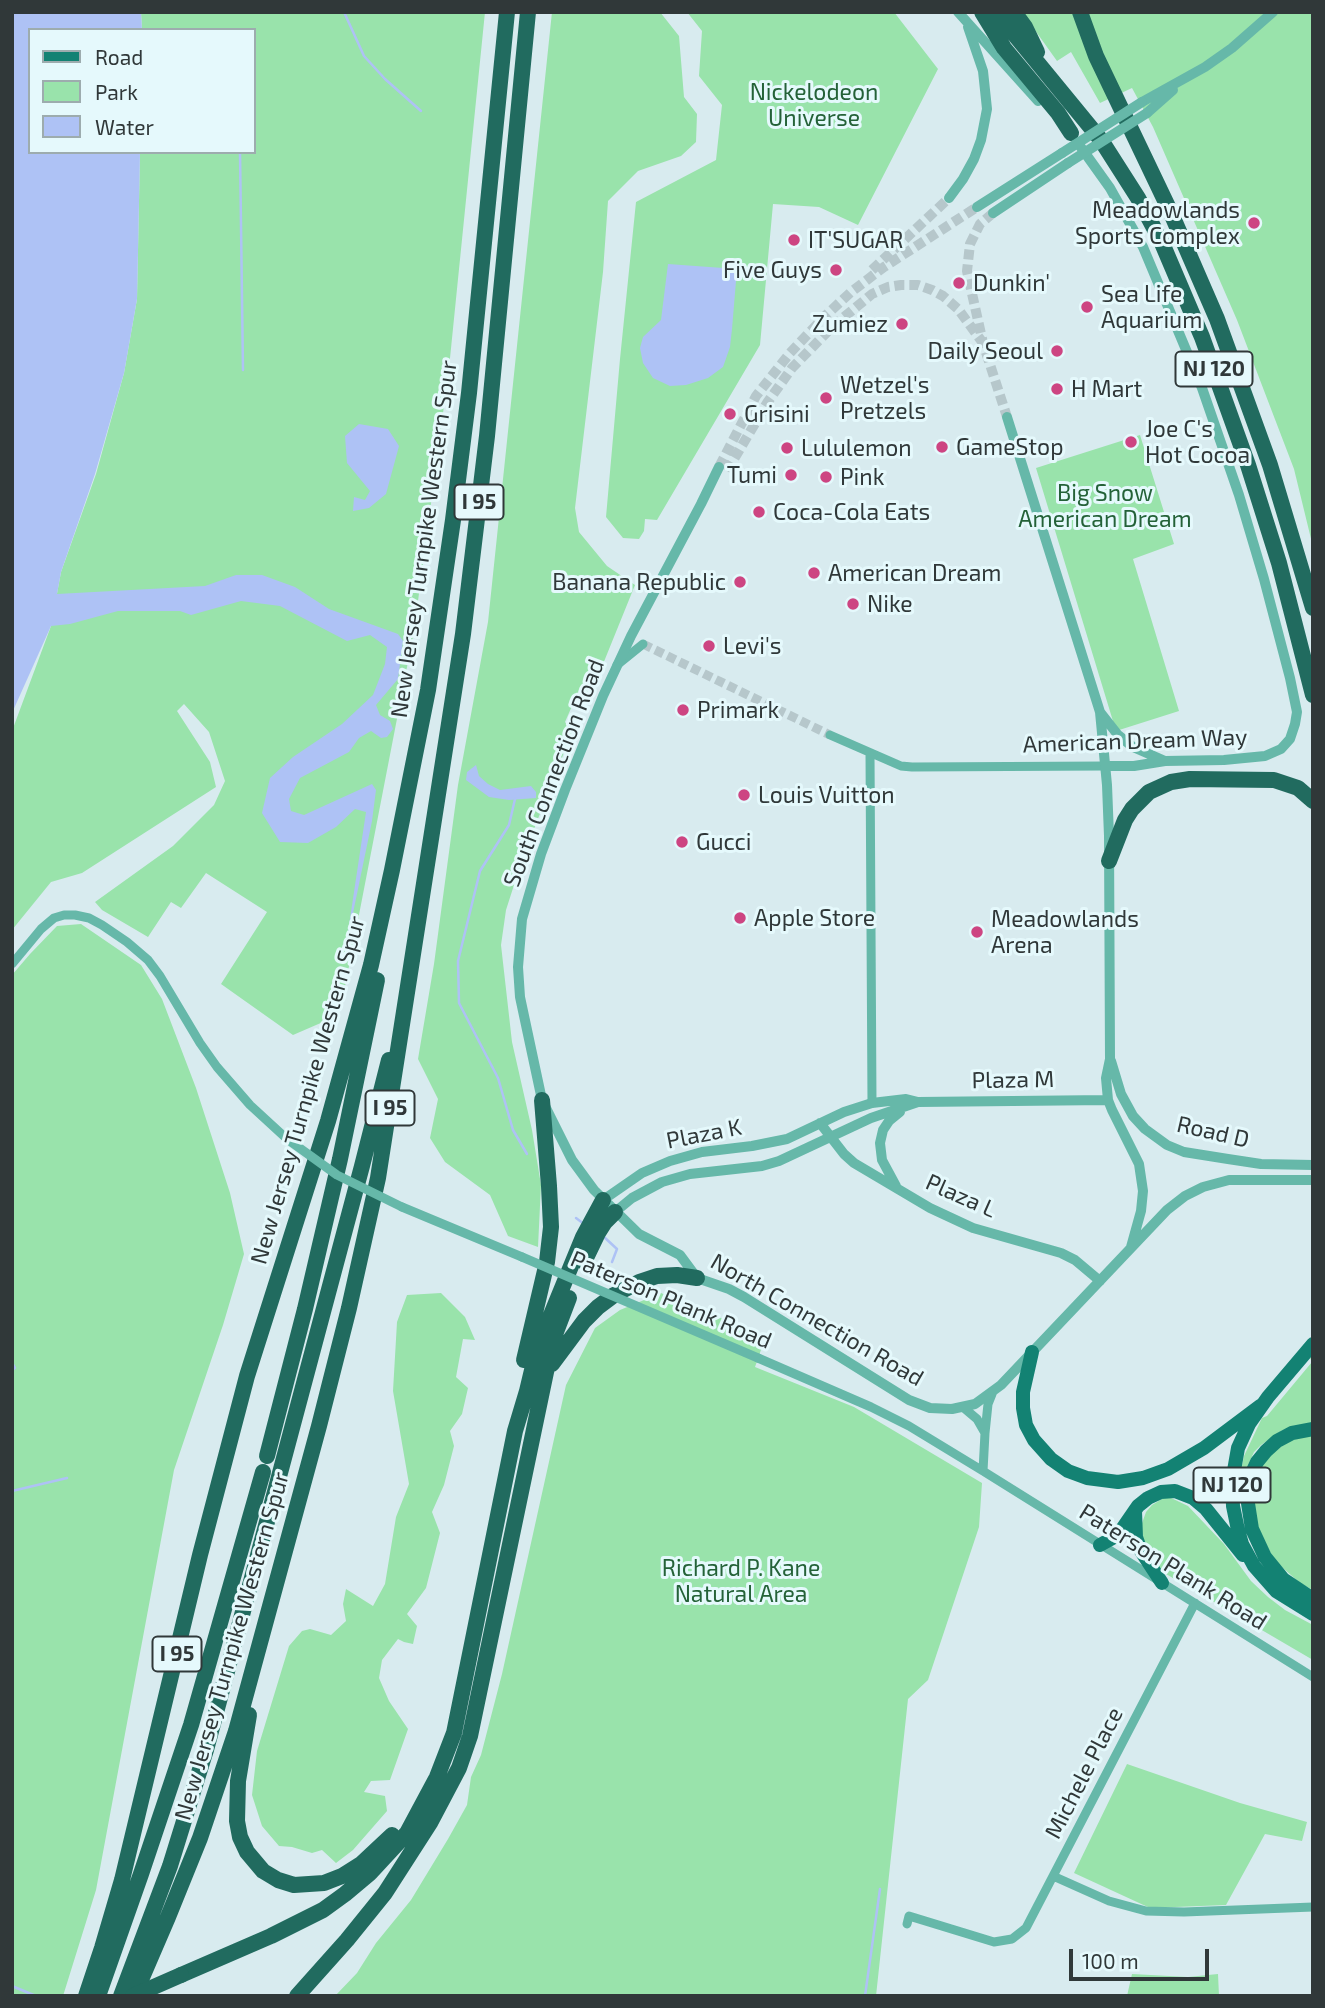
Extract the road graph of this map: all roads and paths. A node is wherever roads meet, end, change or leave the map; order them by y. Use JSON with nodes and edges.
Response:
{"nodes":[{"id":1,"x":507,"y":12,"type":"edge"},
{"id":2,"x":528,"y":12,"type":"edge"},
{"id":3,"x":958,"y":12,"type":"edge"},
{"id":4,"x":982,"y":12,"type":"edge"},
{"id":5,"x":996,"y":12,"type":"edge"},
{"id":6,"x":1014,"y":12,"type":"edge"},
{"id":7,"x":1080,"y":12,"type":"edge"},
{"id":8,"x":1273,"y":12,"type":"edge"},
{"id":9,"x":967,"y":23,"type":"junction"},
{"id":10,"x":1048,"y":74,"type":"junction"},
{"id":11,"x":1189,"y":78,"type":"junction"},
{"id":12,"x":1071,"y":133,"type":"junction"},
{"id":13,"x":1065,"y":158,"type":"junction"},
{"id":14,"x":949,"y":198,"type":"tunnel mouth"},
{"id":15,"x":977,"y":208,"type":"tunnel mouth"},
{"id":16,"x":993,"y":213,"type":"tunnel mouth"},
{"id":17,"x":1007,"y":417,"type":"tunnel mouth"},
{"id":18,"x":723,"y":469,"type":"tunnel mouth"},
{"id":19,"x":1300,"y":562,"type":"junction"},
{"id":20,"x":1313,"y":576,"type":"edge"},
{"id":21,"x":1313,"y":608,"type":"edge"},
{"id":22,"x":643,"y":644,"type":"dead end"},
{"id":23,"x":617,"y":665,"type":"junction"},
{"id":24,"x":1313,"y":695,"type":"edge"},
{"id":25,"x":1100,"y":712,"type":"junction"},
{"id":26,"x":830,"y":735,"type":"tunnel mouth"},
{"id":27,"x":870,"y":753,"type":"junction"},
{"id":28,"x":1165,"y":761,"type":"junction"},
{"id":29,"x":1105,"y":766,"type":"junction"},
{"id":30,"x":1313,"y":801,"type":"edge"},
{"id":31,"x":1109,"y":861,"type":"junction"},
{"id":32,"x":383,"y":912,"type":"junction"},
{"id":33,"x":12,"y":964,"type":"edge"},
{"id":34,"x":408,"y":990,"type":"junction"},
{"id":35,"x":1110,"y":1059,"type":"junction"},
{"id":36,"x":542,"y":1100,"type":"junction"},
{"id":37,"x":1108,"y":1100,"type":"junction"},
{"id":38,"x":918,"y":1102,"type":"junction"},
{"id":39,"x":872,"y":1103,"type":"junction"},
{"id":40,"x":905,"y":1108,"type":"junction"},
{"id":41,"x":820,"y":1123,"type":"junction"},
{"id":42,"x":830,"y":1137,"type":"junction"},
{"id":43,"x":1313,"y":1165,"type":"edge"},
{"id":44,"x":1313,"y":1180,"type":"edge"},
{"id":45,"x":897,"y":1189,"type":"junction"},
{"id":46,"x":603,"y":1200,"type":"junction"},
{"id":47,"x":604,"y":1218,"type":"junction"},
{"id":48,"x":588,"y":1240,"type":"junction"},
{"id":49,"x":1130,"y":1249,"type":"junction"},
{"id":50,"x":697,"y":1278,"type":"junction"},
{"id":51,"x":1100,"y":1280,"type":"junction"},
{"id":52,"x":1313,"y":1344,"type":"edge"},
{"id":53,"x":1032,"y":1352,"type":"junction"},
{"id":54,"x":546,"y":1372,"type":"junction"},
{"id":55,"x":992,"y":1394,"type":"junction"},
{"id":56,"x":1260,"y":1406,"type":"junction"},
{"id":57,"x":964,"y":1408,"type":"junction"},
{"id":58,"x":1313,"y":1429,"type":"edge"},
{"id":59,"x":515,"y":1432,"type":"junction"},
{"id":60,"x":985,"y":1433,"type":"junction"},
{"id":61,"x":267,"y":1455,"type":"dead end"},
{"id":62,"x":983,"y":1471,"type":"junction"},
{"id":63,"x":263,"y":1472,"type":"dead end"},
{"id":64,"x":1135,"y":1511,"type":"junction"},
{"id":65,"x":1100,"y":1545,"type":"junction"},
{"id":66,"x":1254,"y":1566,"type":"junction"},
{"id":67,"x":1162,"y":1583,"type":"junction"},
{"id":68,"x":1313,"y":1599,"type":"edge"},
{"id":69,"x":1195,"y":1603,"type":"junction"},
{"id":70,"x":1313,"y":1614,"type":"edge"},
{"id":71,"x":256,"y":1661,"type":"junction"},
{"id":72,"x":1313,"y":1677,"type":"edge"},
{"id":73,"x":428,"y":1793,"type":"junction"},
{"id":74,"x":1053,"y":1876,"type":"junction"},
{"id":75,"x":1313,"y":1908,"type":"edge"},
{"id":76,"x":907,"y":1924,"type":"dead end"},
{"id":77,"x":86,"y":1996,"type":"edge"},
{"id":78,"x":98,"y":1996,"type":"edge"},
{"id":79,"x":121,"y":1996,"type":"edge"},
{"id":80,"x":133,"y":1996,"type":"edge"},
{"id":81,"x":297,"y":1996,"type":"edge"}],
"edges":[{"from":1,"to":32,"type":"highway","name":"New Jersey Turnpike Western Spur","number":"I 95"},
{"from":2,"to":34,"type":"highway","name":"New Jersey Turnpike Western Spur","number":"I 95"},
{"from":3,"to":9,"type":"street","name":"American Dream Way"},
{"from":4,"to":12,"type":"highway"},
{"from":5,"to":10,"type":"highway","number":"NJ 120"},
{"from":6,"to":10,"type":"highway"},
{"from":7,"to":19,"type":"highway","number":"NJ 120"},
{"from":8,"to":11,"type":"street"},
{"from":9,"to":12,"type":"street","name":"American Dream Way"},
{"from":9,"to":14,"type":"street"},
{"from":10,"to":24,"type":"highway","number":"NJ 120"},
{"from":11,"to":13,"type":"street","bridge":true},
{"from":11,"to":13,"type":"street","bridge":true},
{"from":12,"to":28,"type":"street","name":"American Dream Way"},
{"from":13,"to":15,"type":"street"},
{"from":13,"to":16,"type":"street"},
{"from":17,"to":25,"type":"street"},
{"from":18,"to":23,"type":"street","name":"South Connection Road"},
{"from":19,"to":20,"type":"highway"},
{"from":19,"to":21,"type":"highway","number":"NJ 120"},
{"from":22,"to":23,"type":"street"},
{"from":23,"to":36,"type":"street","name":"South Connection Road"},
{"from":25,"to":28,"type":"street"},
{"from":25,"to":29,"type":"street"},
{"from":26,"to":27,"type":"street","name":"American Dream Way"},
{"from":27,"to":29,"type":"street","name":"American Dream Way"},
{"from":27,"to":39,"type":"street"},
{"from":28,"to":29,"type":"street","name":"American Dream Way"},
{"from":29,"to":31,"type":"street"},
{"from":30,"to":31,"type":"highway"},
{"from":31,"to":35,"type":"street"},
{"from":32,"to":61,"type":"highway"},
{"from":32,"to":77,"type":"highway","name":"New Jersey Turnpike Western Spur","number":"I 95"},
{"from":33,"to":62,"type":"street","name":"Paterson Plank Road","bridge":true},
{"from":34,"to":71,"type":"highway","name":"New Jersey Turnpike Western Spur","number":"I 95"},
{"from":34,"to":79,"type":"highway"},
{"from":35,"to":37,"type":"street"},
{"from":35,"to":43,"type":"street","name":"Road D"},
{"from":36,"to":46,"type":"street"},
{"from":36,"to":59,"type":"highway"},
{"from":37,"to":38,"type":"street","name":"Plaza M"},
{"from":37,"to":49,"type":"street"},
{"from":38,"to":39,"type":"street","name":"Plaza M"},
{"from":38,"to":40,"type":"street","name":"Plaza M"},
{"from":39,"to":41,"type":"street","name":"Plaza M"},
{"from":40,"to":42,"type":"street","name":"Plaza M"},
{"from":40,"to":45,"type":"street"},
{"from":41,"to":42,"type":"street","name":"Plaza L"},
{"from":41,"to":46,"type":"street","name":"Plaza K"},
{"from":42,"to":45,"type":"street","name":"Plaza L"},
{"from":42,"to":47,"type":"street","name":"Plaza K"},
{"from":44,"to":49,"type":"street","name":"Road D"},
{"from":45,"to":51,"type":"street","name":"Plaza L"},
{"from":46,"to":47,"type":"highway"},
{"from":47,"to":48,"type":"highway"},
{"from":47,"to":50,"type":"street","name":"North Connection Road"},
{"from":48,"to":54,"type":"highway"},
{"from":48,"to":59,"type":"highway"},
{"from":49,"to":51,"type":"street","name":"North Connection Road"},
{"from":50,"to":54,"type":"highway"},
{"from":50,"to":57,"type":"street","name":"North Connection Road"},
{"from":51,"to":53,"type":"street","name":"North Connection Road"},
{"from":52,"to":56,"type":"main road","number":"NJ 120"},
{"from":53,"to":55,"type":"street","name":"North Connection Road"},
{"from":53,"to":56,"type":"main road"},
{"from":54,"to":81,"type":"highway"},
{"from":55,"to":57,"type":"street","name":"North Connection Road"},
{"from":55,"to":60,"type":"street"},
{"from":56,"to":66,"type":"main road","number":"NJ 120"},
{"from":57,"to":60,"type":"street"},
{"from":58,"to":68,"type":"main road"},
{"from":59,"to":73,"type":"highway"},
{"from":60,"to":62,"type":"street"},
{"from":62,"to":65,"type":"street","name":"Paterson Plank Road"},
{"from":63,"to":78,"type":"highway"},
{"from":64,"to":65,"type":"main road"},
{"from":64,"to":66,"type":"main road"},
{"from":64,"to":67,"type":"main road"},
{"from":65,"to":67,"type":"street","name":"Paterson Plank Road"},
{"from":66,"to":70,"type":"main road","number":"NJ 120"},
{"from":67,"to":69,"type":"street","name":"Paterson Plank Road"},
{"from":69,"to":72,"type":"street","name":"Paterson Plank Road"},
{"from":69,"to":74,"type":"street","name":"Michele Place"},
{"from":71,"to":73,"type":"highway"},
{"from":71,"to":80,"type":"highway","name":"New Jersey Turnpike Western Spur","number":"I 95"},
{"from":73,"to":80,"type":"highway","bridge":true},
{"from":74,"to":75,"type":"street"},
{"from":74,"to":76,"type":"street","name":"Michele Place"}]}
